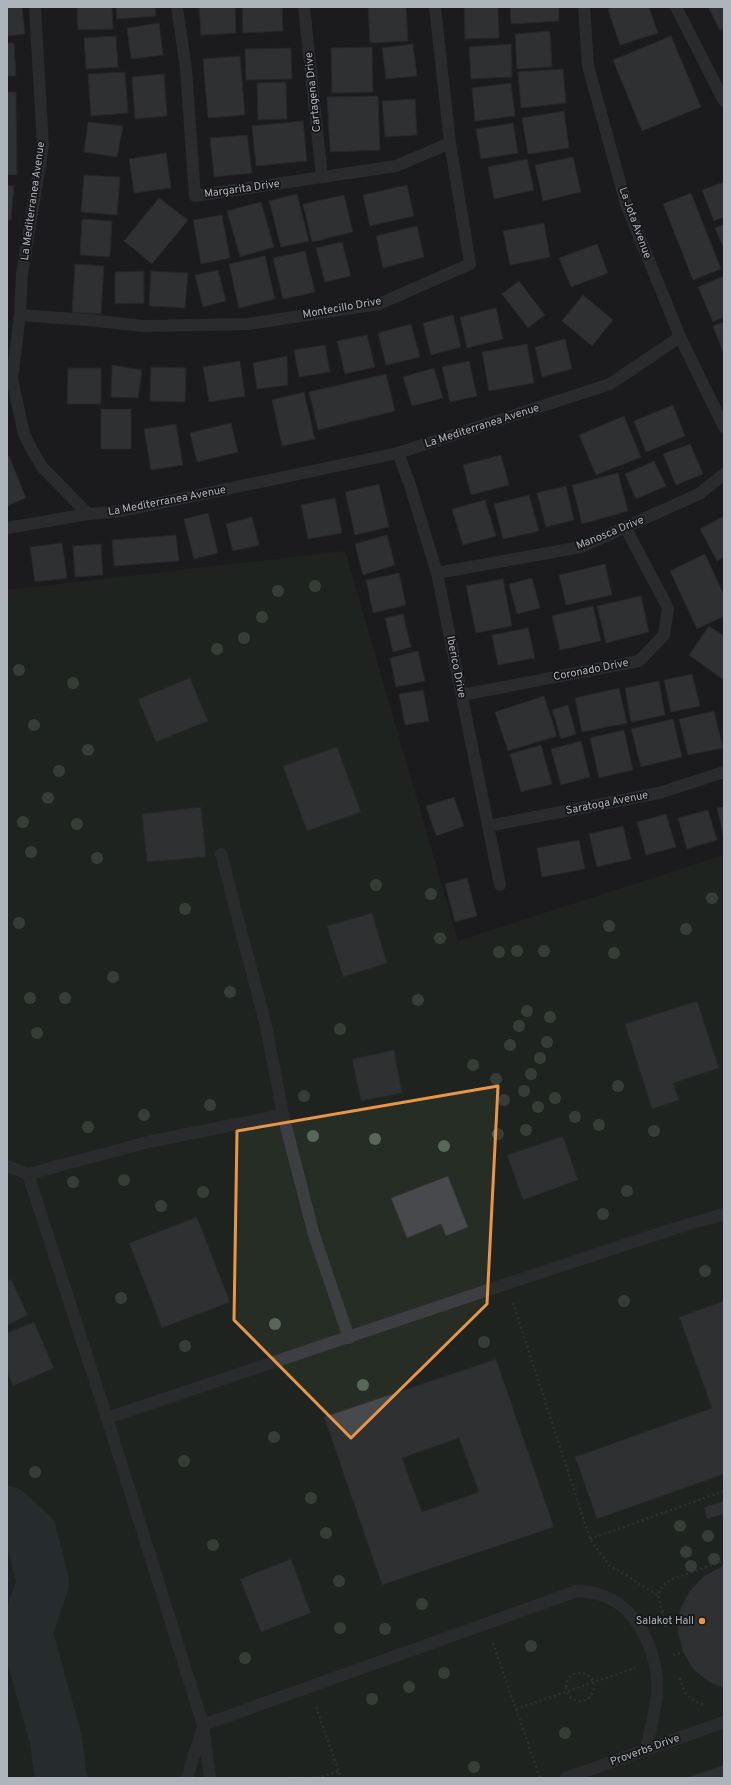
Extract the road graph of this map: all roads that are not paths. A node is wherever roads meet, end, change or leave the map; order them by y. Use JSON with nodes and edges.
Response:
{"nodes":[{"id":1,"x":35,"y":7,"type":"edge"},
{"id":2,"x":177,"y":7,"type":"edge"},
{"id":3,"x":304,"y":7,"type":"edge"},
{"id":4,"x":435,"y":7,"type":"edge"},
{"id":5,"x":584,"y":7,"type":"edge"},
{"id":6,"x":676,"y":7,"type":"edge"},
{"id":7,"x":724,"y":101,"type":"edge"},
{"id":8,"x":450,"y":143,"type":"junction"},
{"id":9,"x":322,"y":177,"type":"junction"},
{"id":10,"x":20,"y":315,"type":"junction"},
{"id":11,"x":680,"y":338,"type":"junction"},
{"id":12,"x":724,"y":427,"type":"edge"},
{"id":13,"x":398,"y":453,"type":"junction"},
{"id":14,"x":724,"y":474,"type":"edge"},
{"id":15,"x":88,"y":514,"type":"junction"},
{"id":16,"x":625,"y":527,"type":"junction"},
{"id":17,"x":7,"y":528,"type":"edge"},
{"id":18,"x":437,"y":573,"type":"junction"},
{"id":19,"x":462,"y":695,"type":"junction"},
{"id":20,"x":724,"y":772,"type":"edge"},
{"id":21,"x":488,"y":826,"type":"junction"},
{"id":22,"x":221,"y":854,"type":"dead end"},
{"id":23,"x":500,"y":884,"type":"dead end"},
{"id":24,"x":283,"y":1115,"type":"junction"},
{"id":25,"x":7,"y":1166,"type":"edge"},
{"id":26,"x":28,"y":1174,"type":"junction"},
{"id":27,"x":724,"y":1214,"type":"edge"},
{"id":28,"x":349,"y":1338,"type":"junction"},
{"id":29,"x":107,"y":1418,"type":"junction"},
{"id":30,"x":724,"y":1722,"type":"edge"},
{"id":31,"x":203,"y":1725,"type":"junction"},
{"id":32,"x":646,"y":1749,"type":"junction"},
{"id":33,"x":187,"y":1778,"type":"edge"},
{"id":34,"x":210,"y":1778,"type":"edge"},
{"id":35,"x":566,"y":1778,"type":"edge"}],
"edges":[{"from":1,"to":10,"type":"street","name":"La Mediterranea Avenue"},
{"from":2,"to":9,"type":"street","name":"Margarita Drive"},
{"from":3,"to":9,"type":"street","name":"Cartagena Drive"},
{"from":4,"to":8,"type":"street","name":"Montecillo Drive"},
{"from":5,"to":11,"type":"street","name":"La Jota Avenue"},
{"from":6,"to":7,"type":"street"},
{"from":8,"to":9,"type":"street","name":"Margarita Drive"},
{"from":8,"to":10,"type":"street","name":"Montecillo Drive"},
{"from":10,"to":15,"type":"street","name":"La Mediterranea Avenue"},
{"from":11,"to":12,"type":"street","name":"La Jota Avenue"},
{"from":11,"to":13,"type":"street","name":"La Mediterranea Avenue"},
{"from":13,"to":15,"type":"street","name":"La Mediterranea Avenue"},
{"from":13,"to":18,"type":"street","name":"Iberico Drive"},
{"from":14,"to":16,"type":"street","name":"Manosca Drive"},
{"from":15,"to":17,"type":"street"},
{"from":16,"to":18,"type":"street","name":"Manosca Drive"},
{"from":16,"to":19,"type":"street","name":"Coronado Drive"},
{"from":18,"to":19,"type":"street","name":"Iberico Drive"},
{"from":19,"to":21,"type":"street","name":"Iberico Drive"},
{"from":20,"to":21,"type":"street","name":"Saratoga Avenue"},
{"from":21,"to":23,"type":"street","name":"Iberico Drive"},
{"from":22,"to":24,"type":"street"},
{"from":24,"to":26,"type":"street"},
{"from":24,"to":28,"type":"street"},
{"from":25,"to":26,"type":"street"},
{"from":26,"to":29,"type":"street"},
{"from":27,"to":28,"type":"street"},
{"from":28,"to":29,"type":"street"},
{"from":29,"to":31,"type":"street"},
{"from":30,"to":32,"type":"street","name":"Proverbs Drive"},
{"from":31,"to":32,"type":"street"},
{"from":31,"to":33,"type":"street"},
{"from":31,"to":34,"type":"street"},
{"from":32,"to":35,"type":"street","name":"Proverbs Drive"}]}
